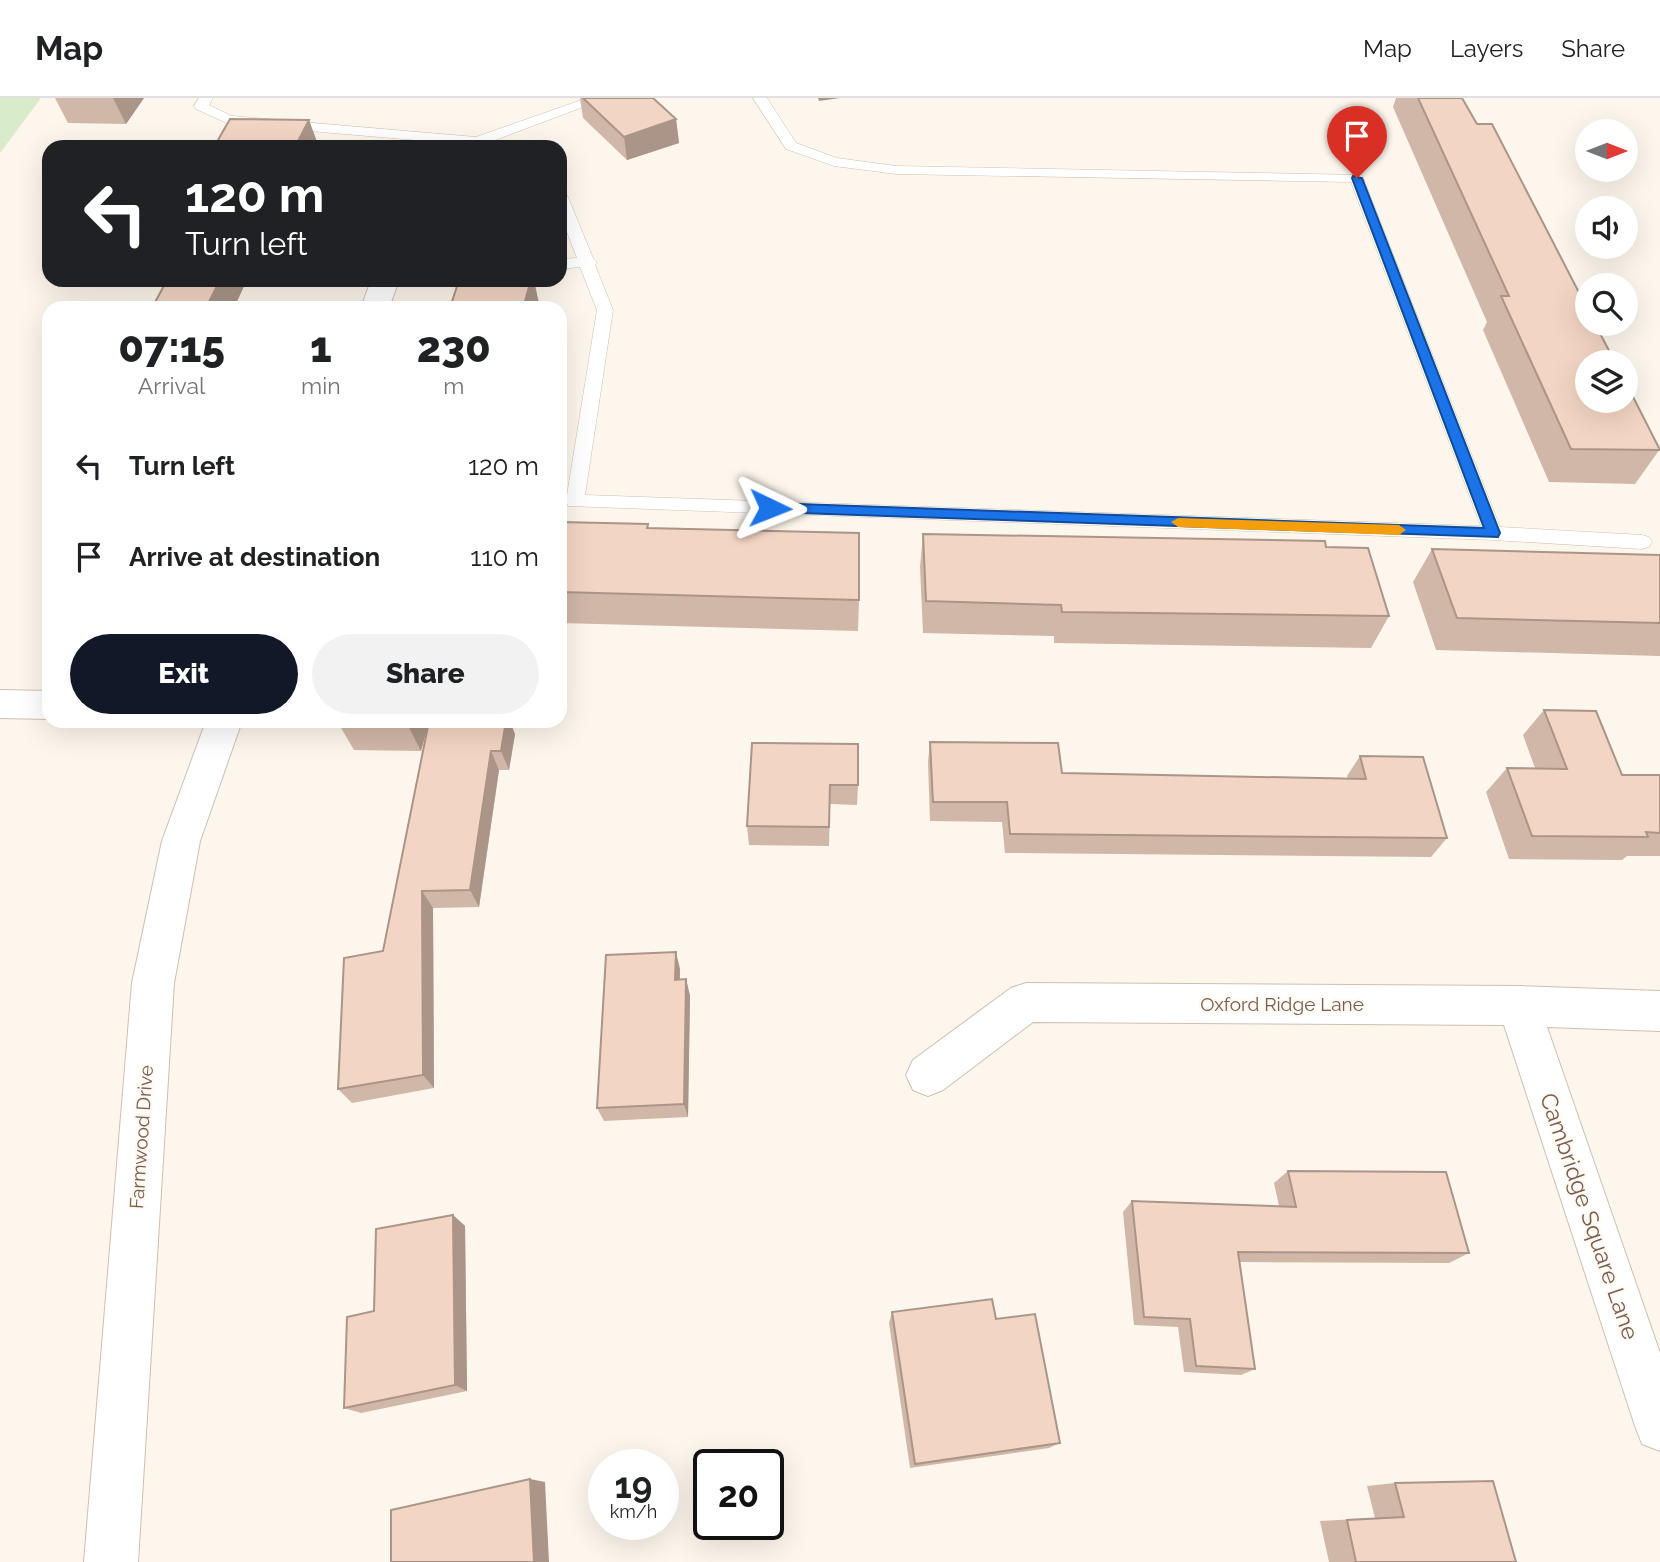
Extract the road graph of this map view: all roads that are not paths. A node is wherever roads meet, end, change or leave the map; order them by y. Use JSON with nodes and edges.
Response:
{"nodes":[{"id":1,"x":206,"y":98,"type":"edge"},
{"id":2,"x":600,"y":98,"type":"edge"},
{"id":3,"x":760,"y":98,"type":"edge"},
{"id":4,"x":430,"y":140,"type":"edge"},
{"id":5,"x":481,"y":140,"type":"edge"},
{"id":6,"x":567,"y":211,"type":"edge"},
{"id":7,"x":589,"y":262,"type":"junction"},
{"id":8,"x":567,"y":264,"type":"edge"},
{"id":9,"x":1493,"y":533,"type":"junction"},
{"id":10,"x":1642,"y":542,"type":"dead end"},
{"id":11,"x":0,"y":704,"type":"edge"},
{"id":12,"x":42,"y":705,"type":"edge"},
{"id":13,"x":222,"y":728,"type":"edge"},
{"id":14,"x":1519,"y":1006,"type":"junction"},
{"id":15,"x":1660,"y":1011,"type":"edge"},
{"id":16,"x":928,"y":1075,"type":"dead end"},
{"id":17,"x":1660,"y":1426,"type":"edge"},
{"id":18,"x":111,"y":1562,"type":"edge"}],
"edges":[{"from":1,"to":4,"type":"lane"},
{"from":2,"to":5,"type":"lane"},
{"from":3,"to":9,"type":"lane"},
{"from":6,"to":7,"type":"lane"},
{"from":7,"to":8,"type":"lane"},
{"from":7,"to":9,"type":"lane"},
{"from":9,"to":10,"type":"lane"},
{"from":11,"to":12,"type":"street"},
{"from":13,"to":18,"type":"street","name":"Farmwood Drive"},
{"from":14,"to":15,"type":"street","name":"Oxford Ridge Lane"},
{"from":14,"to":16,"type":"street","name":"Oxford Ridge Lane"},
{"from":14,"to":17,"type":"street","name":"Cambridge Square Lane"}]}
